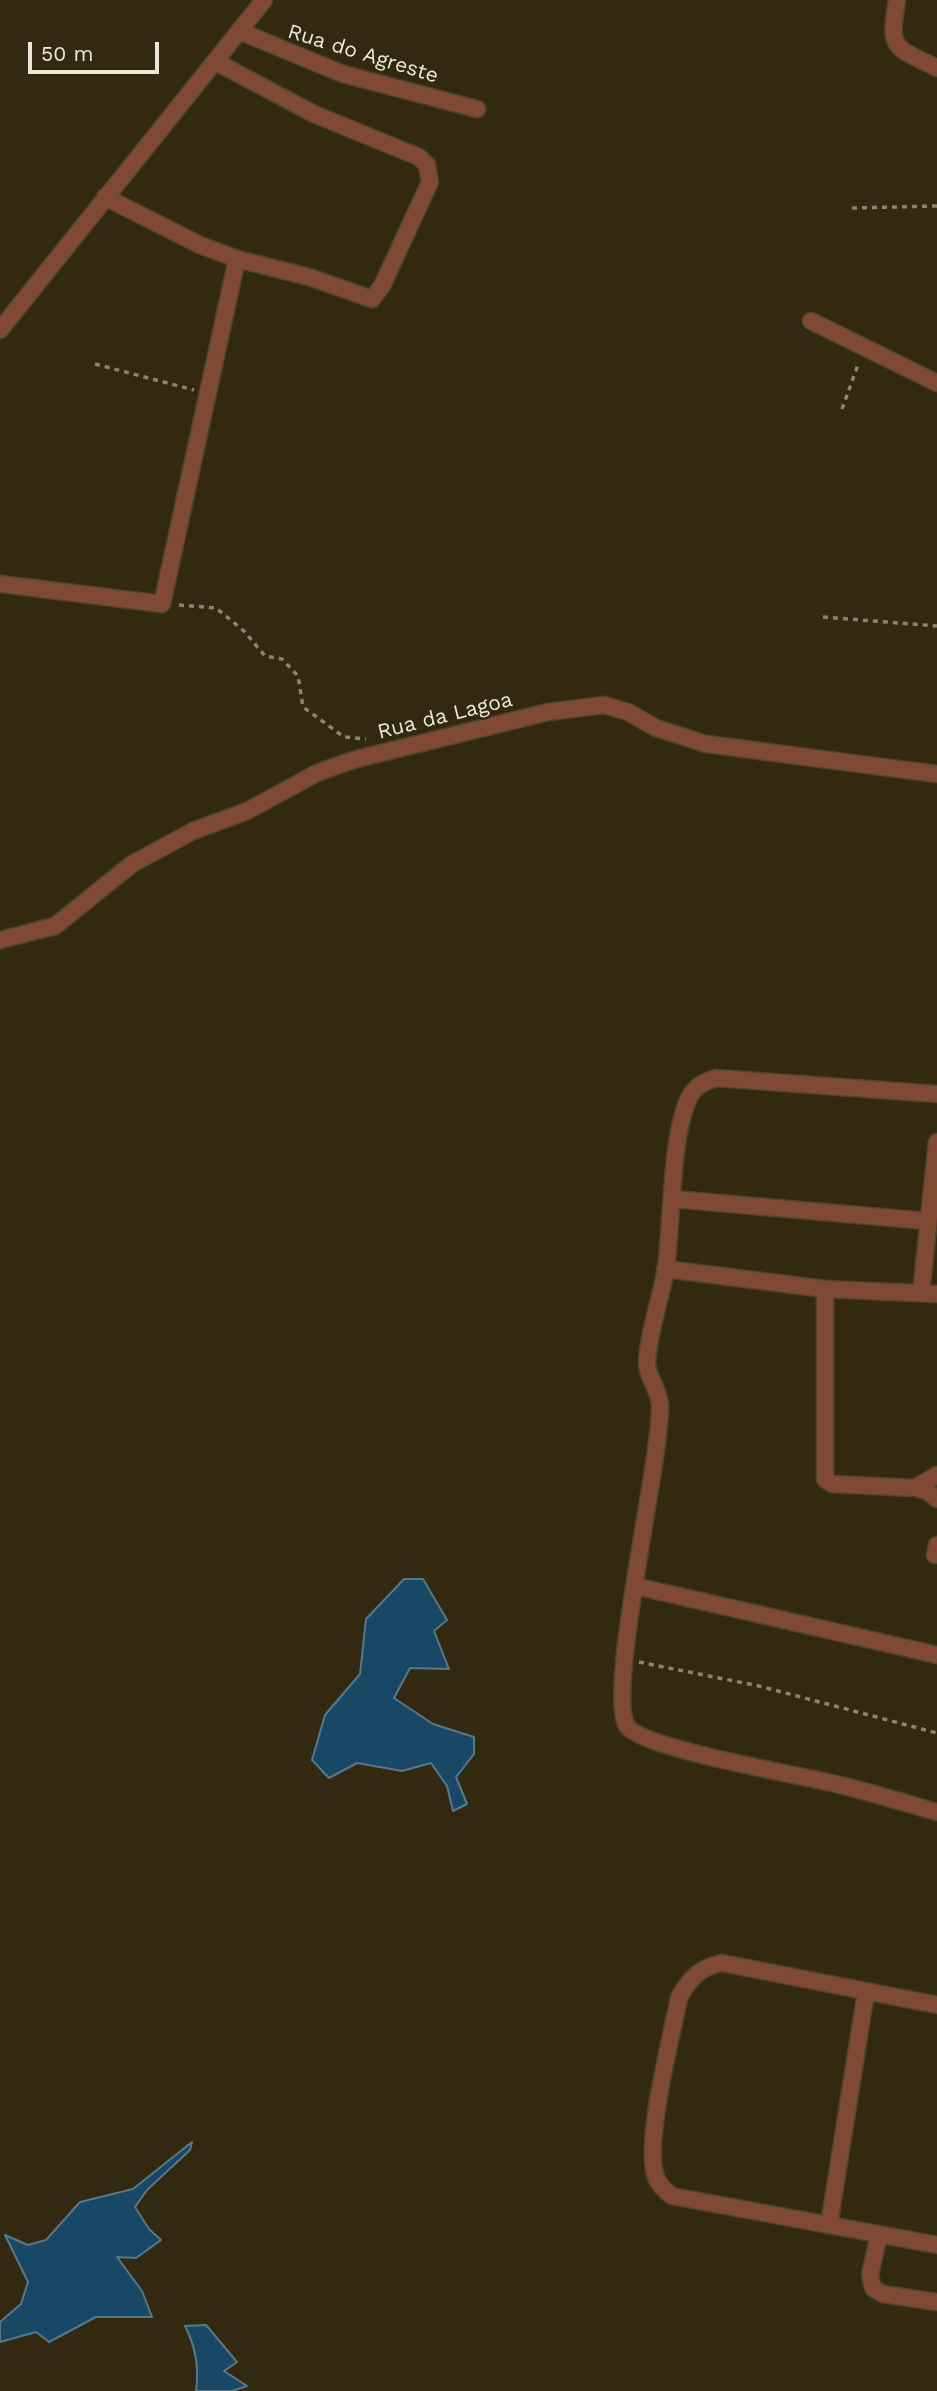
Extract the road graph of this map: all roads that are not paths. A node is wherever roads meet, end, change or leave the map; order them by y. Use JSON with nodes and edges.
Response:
{"nodes":[{"id":1,"x":264,"y":0,"type":"edge"},
{"id":2,"x":897,"y":0,"type":"edge"},
{"id":3,"x":239,"y":31,"type":"junction"},
{"id":4,"x":216,"y":62,"type":"junction"},
{"id":5,"x":937,"y":68,"type":"edge"},
{"id":6,"x":477,"y":109,"type":"dead end"},
{"id":7,"x":105,"y":197,"type":"junction"},
{"id":8,"x":237,"y":259,"type":"junction"},
{"id":9,"x":811,"y":321,"type":"dead end"},
{"id":10,"x":0,"y":330,"type":"edge"},
{"id":11,"x":937,"y":383,"type":"edge"},
{"id":12,"x":0,"y":584,"type":"edge"},
{"id":13,"x":937,"y":774,"type":"edge"},
{"id":14,"x":0,"y":940,"type":"edge"},
{"id":15,"x":937,"y":1094,"type":"edge"},
{"id":16,"x":937,"y":1143,"type":"edge"},
{"id":17,"x":673,"y":1199,"type":"junction"},
{"id":18,"x":927,"y":1221,"type":"junction"},
{"id":19,"x":665,"y":1269,"type":"junction"},
{"id":20,"x":825,"y":1289,"type":"junction"},
{"id":21,"x":929,"y":1293,"type":"edge"},
{"id":22,"x":937,"y":1475,"type":"edge"},
{"id":23,"x":915,"y":1488,"type":"junction"},
{"id":24,"x":937,"y":1499,"type":"edge"},
{"id":25,"x":635,"y":1586,"type":"junction"},
{"id":26,"x":937,"y":1655,"type":"edge"},
{"id":27,"x":937,"y":1812,"type":"edge"},
{"id":28,"x":866,"y":1992,"type":"junction"},
{"id":29,"x":937,"y":2005,"type":"edge"},
{"id":30,"x":829,"y":2225,"type":"junction"},
{"id":31,"x":879,"y":2234,"type":"junction"},
{"id":32,"x":937,"y":2245,"type":"edge"},
{"id":33,"x":937,"y":2302,"type":"edge"}],
"edges":[{"from":1,"to":3,"type":"street"},
{"from":2,"to":5,"type":"street"},
{"from":3,"to":4,"type":"street"},
{"from":3,"to":6,"type":"street","name":"Rua do Agreste"},
{"from":4,"to":7,"type":"street"},
{"from":4,"to":8,"type":"street"},
{"from":7,"to":8,"type":"street"},
{"from":7,"to":10,"type":"street"},
{"from":8,"to":12,"type":"street"},
{"from":9,"to":11,"type":"street"},
{"from":13,"to":14,"type":"street","name":"Rua da Lagoa"},
{"from":15,"to":17,"type":"street"},
{"from":16,"to":18,"type":"street"},
{"from":17,"to":18,"type":"street"},
{"from":17,"to":19,"type":"street"},
{"from":18,"to":21,"type":"street"},
{"from":19,"to":20,"type":"street"},
{"from":19,"to":25,"type":"street"},
{"from":20,"to":21,"type":"street"},
{"from":20,"to":23,"type":"street"},
{"from":22,"to":23,"type":"street"},
{"from":23,"to":24,"type":"street"},
{"from":25,"to":26,"type":"street"},
{"from":25,"to":27,"type":"street"},
{"from":28,"to":29,"type":"street"},
{"from":28,"to":30,"type":"street"},
{"from":28,"to":30,"type":"street"},
{"from":30,"to":31,"type":"street"},
{"from":31,"to":32,"type":"street"},
{"from":31,"to":33,"type":"street"}]}
